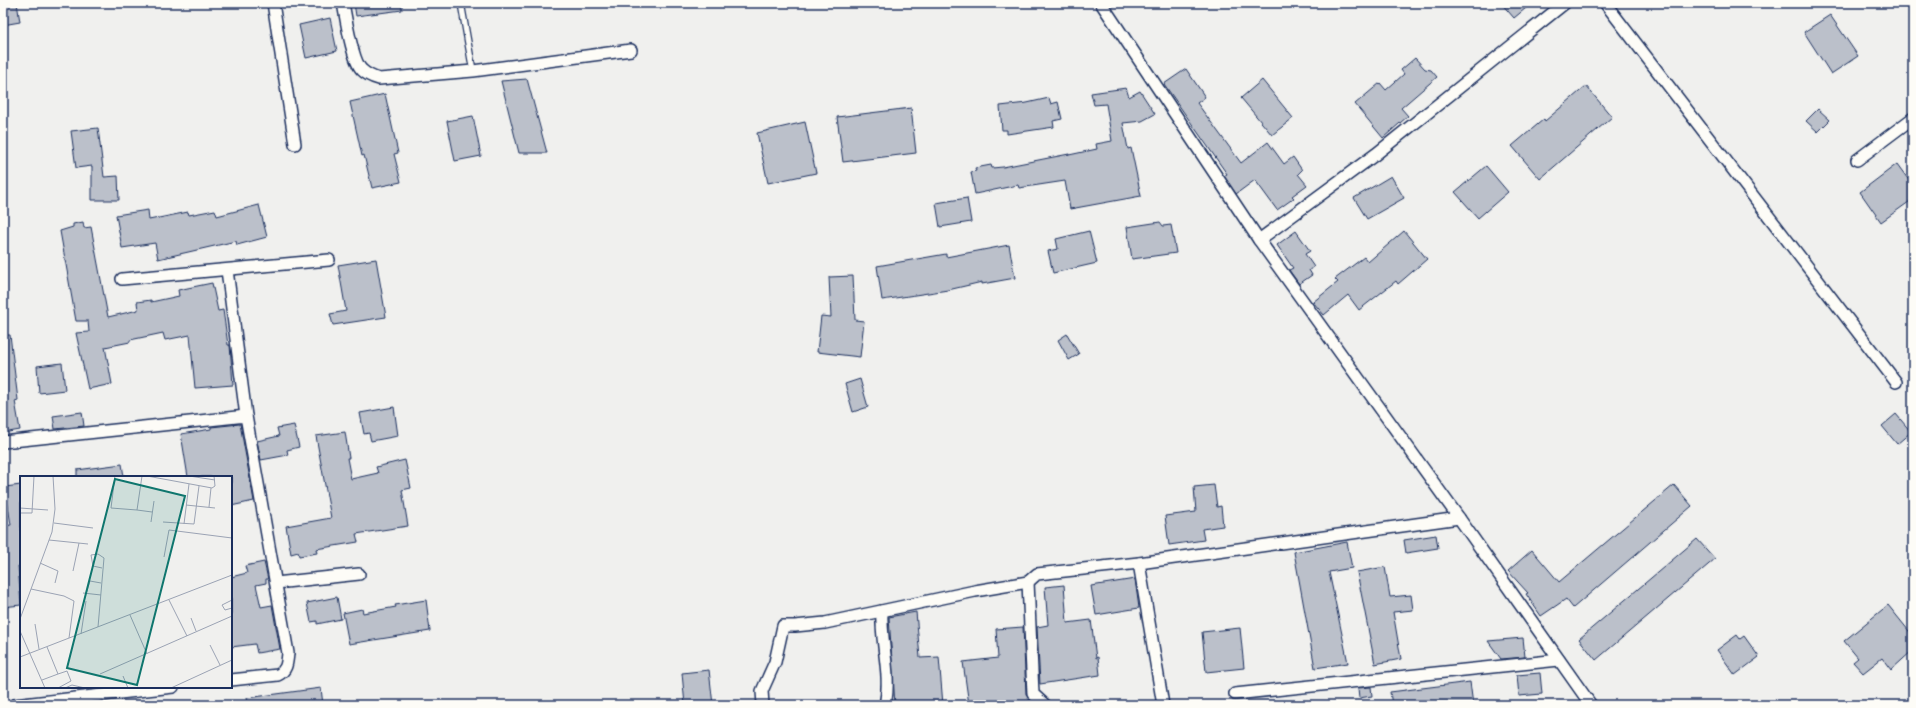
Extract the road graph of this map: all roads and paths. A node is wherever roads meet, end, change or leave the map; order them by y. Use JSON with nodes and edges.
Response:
{"nodes":[{"id":1,"x":273,"y":3,"type":"edge"},
{"id":2,"x":342,"y":3,"type":"edge"},
{"id":3,"x":461,"y":3,"type":"edge"},
{"id":4,"x":1101,"y":3,"type":"edge"},
{"id":5,"x":1565,"y":3,"type":"edge"},
{"id":6,"x":1605,"y":3,"type":"edge"},
{"id":7,"x":631,"y":50,"type":"dead end"},
{"id":8,"x":473,"y":71,"type":"junction"},
{"id":9,"x":1913,"y":118,"type":"edge"},
{"id":10,"x":294,"y":144,"type":"dead end"},
{"id":11,"x":1857,"y":160,"type":"dead end"},
{"id":12,"x":1259,"y":240,"type":"junction"},
{"id":13,"x":329,"y":260,"type":"dead end"},
{"id":14,"x":227,"y":270,"type":"junction"},
{"id":15,"x":122,"y":279,"type":"dead end"},
{"id":16,"x":1896,"y":382,"type":"dead end"},
{"id":17,"x":246,"y":416,"type":"junction"},
{"id":18,"x":3,"y":442,"type":"edge"},
{"id":19,"x":1459,"y":518,"type":"junction"},
{"id":20,"x":1139,"y":563,"type":"junction"},
{"id":21,"x":359,"y":574,"type":"dead end"},
{"id":22,"x":1028,"y":582,"type":"junction"},
{"id":23,"x":276,"y":583,"type":"junction"},
{"id":24,"x":882,"y":611,"type":"junction"},
{"id":25,"x":1559,"y":660,"type":"junction"},
{"id":26,"x":232,"y":680,"type":"edge"},
{"id":27,"x":164,"y":688,"type":"edge"},
{"id":28,"x":1235,"y":694,"type":"dead end"},
{"id":29,"x":14,"y":705,"type":"edge"},
{"id":30,"x":763,"y":705,"type":"edge"},
{"id":31,"x":885,"y":705,"type":"edge"},
{"id":32,"x":1045,"y":705,"type":"edge"},
{"id":33,"x":1163,"y":705,"type":"edge"},
{"id":34,"x":1591,"y":705,"type":"edge"}],
"edges":[{"from":1,"to":10,"type":"street"},
{"from":2,"to":8,"type":"street"},
{"from":3,"to":8,"type":"lane"},
{"from":4,"to":12,"type":"street"},
{"from":5,"to":12,"type":"street"},
{"from":6,"to":16,"type":"street"},
{"from":7,"to":8,"type":"street"},
{"from":9,"to":11,"type":"street"},
{"from":12,"to":19,"type":"street"},
{"from":13,"to":14,"type":"street"},
{"from":14,"to":15,"type":"street"},
{"from":14,"to":17,"type":"street"},
{"from":17,"to":18,"type":"street"},
{"from":17,"to":23,"type":"street"},
{"from":19,"to":20,"type":"street"},
{"from":19,"to":25,"type":"street"},
{"from":20,"to":22,"type":"street"},
{"from":20,"to":33,"type":"street"},
{"from":21,"to":23,"type":"street"},
{"from":22,"to":24,"type":"street"},
{"from":22,"to":32,"type":"street"},
{"from":23,"to":26,"type":"street"},
{"from":24,"to":30,"type":"street"},
{"from":24,"to":31,"type":"street"},
{"from":25,"to":28,"type":"street"},
{"from":25,"to":34,"type":"street"},
{"from":27,"to":29,"type":"street"}]}
